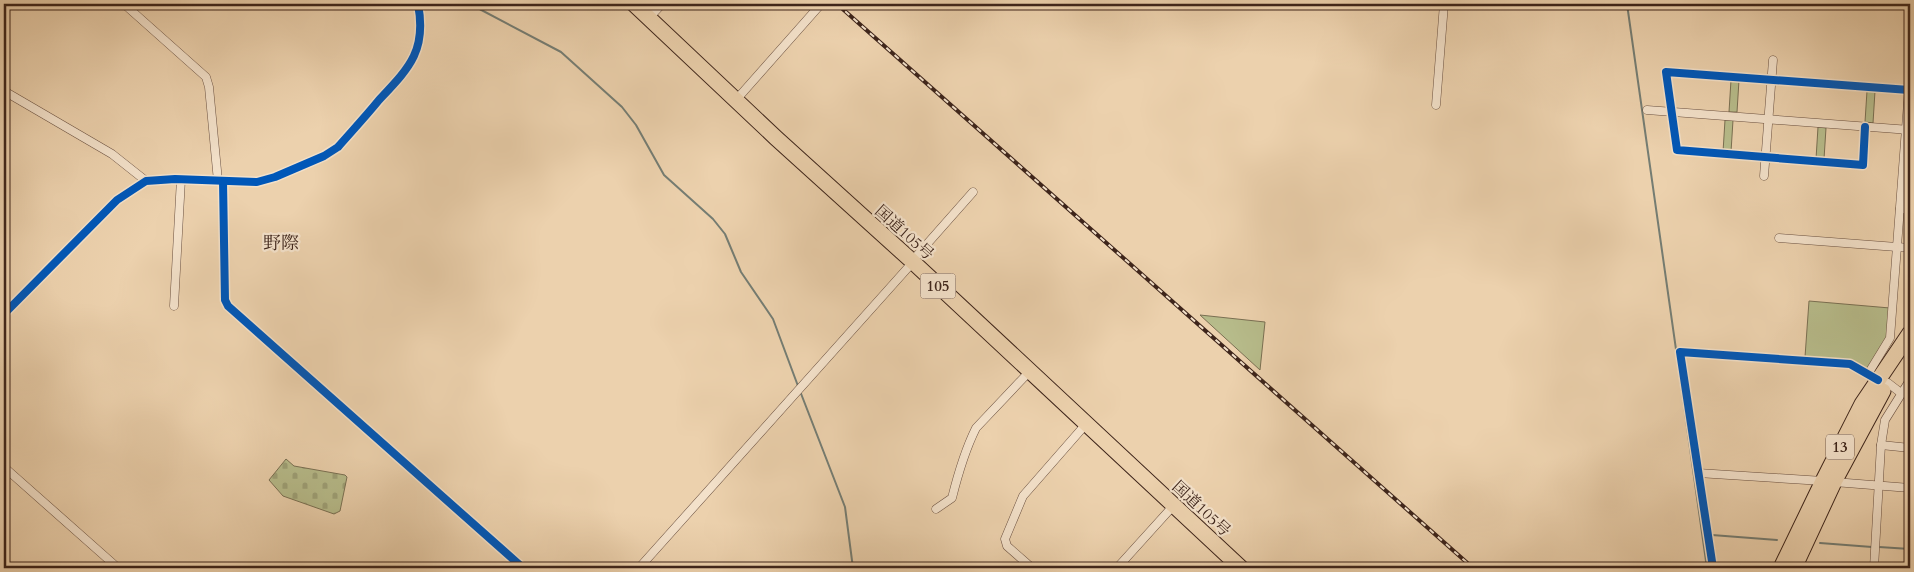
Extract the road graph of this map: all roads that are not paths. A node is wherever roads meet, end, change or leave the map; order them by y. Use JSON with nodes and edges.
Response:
{"nodes":[{"id":1,"x":124,"y":4,"type":"edge"},
{"id":2,"x":418,"y":4,"type":"edge"},
{"id":3,"x":634,"y":4,"type":"edge"},
{"id":4,"x":662,"y":4,"type":"edge"},
{"id":5,"x":821,"y":4,"type":"edge"},
{"id":6,"x":1444,"y":4,"type":"edge"},
{"id":7,"x":649,"y":18,"type":"junction"},
{"id":8,"x":1773,"y":60,"type":"dead end"},
{"id":9,"x":1910,"y":76,"type":"edge"},
{"id":10,"x":1772,"y":80,"type":"junction"},
{"id":11,"x":1909,"y":90,"type":"edge"},
{"id":12,"x":4,"y":91,"type":"edge"},
{"id":13,"x":736,"y":100,"type":"junction"},
{"id":14,"x":1436,"y":105,"type":"dead end"},
{"id":15,"x":1647,"y":110,"type":"dead end"},
{"id":16,"x":1672,"y":112,"type":"junction"},
{"id":17,"x":1769,"y":119,"type":"junction"},
{"id":18,"x":1865,"y":127,"type":"junction"},
{"id":19,"x":1908,"y":130,"type":"edge"},
{"id":20,"x":1766,"y":157,"type":"junction"},
{"id":21,"x":1906,"y":169,"type":"edge"},
{"id":22,"x":1764,"y":176,"type":"dead end"},
{"id":23,"x":181,"y":179,"type":"junction"},
{"id":24,"x":146,"y":181,"type":"junction"},
{"id":25,"x":220,"y":181,"type":"junction"},
{"id":26,"x":974,"y":192,"type":"dead end"},
{"id":27,"x":1900,"y":209,"type":"junction"},
{"id":28,"x":1910,"y":209,"type":"edge"},
{"id":29,"x":1779,"y":238,"type":"dead end"},
{"id":30,"x":1898,"y":247,"type":"junction"},
{"id":31,"x":1910,"y":248,"type":"edge"},
{"id":32,"x":912,"y":262,"type":"junction"},
{"id":33,"x":174,"y":306,"type":"dead end"},
{"id":34,"x":4,"y":314,"type":"edge"},
{"id":35,"x":1910,"y":333,"type":"edge"},
{"id":36,"x":1910,"y":348,"type":"edge"},
{"id":37,"x":1029,"y":372,"type":"junction"},
{"id":38,"x":1878,"y":379,"type":"junction"},
{"id":39,"x":1910,"y":380,"type":"edge"},
{"id":40,"x":1901,"y":394,"type":"junction"},
{"id":41,"x":1086,"y":424,"type":"junction"},
{"id":42,"x":1881,"y":445,"type":"junction"},
{"id":43,"x":1910,"y":448,"type":"edge"},
{"id":44,"x":4,"y":467,"type":"edge"},
{"id":45,"x":1698,"y":473,"type":"junction"},
{"id":46,"x":1829,"y":481,"type":"junction"},
{"id":47,"x":1880,"y":486,"type":"junction"},
{"id":48,"x":1910,"y":488,"type":"edge"},
{"id":49,"x":1174,"y":505,"type":"junction"},
{"id":50,"x":936,"y":509,"type":"dead end"},
{"id":51,"x":118,"y":568,"type":"edge"},
{"id":52,"x":523,"y":568,"type":"edge"},
{"id":53,"x":639,"y":568,"type":"edge"},
{"id":54,"x":1032,"y":568,"type":"edge"},
{"id":55,"x":1117,"y":568,"type":"edge"},
{"id":56,"x":1241,"y":568,"type":"edge"},
{"id":57,"x":1713,"y":568,"type":"edge"},
{"id":58,"x":1781,"y":568,"type":"edge"},
{"id":59,"x":1794,"y":568,"type":"edge"},
{"id":60,"x":1874,"y":568,"type":"edge"}],
"edges":[{"from":1,"to":25,"type":"street"},
{"from":2,"to":25,"type":"street"},
{"from":3,"to":7,"type":"highway","name":"国道105号","number":"105"},
{"from":4,"to":7,"type":"street"},
{"from":5,"to":13,"type":"street"},
{"from":6,"to":14,"type":"street"},
{"from":7,"to":13,"type":"highway","name":"国道105号","number":"105"},
{"from":8,"to":10,"type":"street"},
{"from":9,"to":11,"type":"street"},
{"from":10,"to":11,"type":"street"},
{"from":10,"to":16,"type":"street"},
{"from":10,"to":17,"type":"street"},
{"from":11,"to":19,"type":"street"},
{"from":12,"to":24,"type":"street"},
{"from":13,"to":32,"type":"highway","name":"国道105号","number":"105"},
{"from":15,"to":16,"type":"street"},
{"from":16,"to":17,"type":"street"},
{"from":16,"to":20,"type":"street"},
{"from":17,"to":18,"type":"street"},
{"from":17,"to":20,"type":"street"},
{"from":18,"to":19,"type":"street"},
{"from":18,"to":20,"type":"street"},
{"from":19,"to":21,"type":"street"},
{"from":20,"to":22,"type":"street"},
{"from":21,"to":27,"type":"street"},
{"from":23,"to":24,"type":"street"},
{"from":23,"to":25,"type":"street"},
{"from":23,"to":33,"type":"street"},
{"from":24,"to":34,"type":"street"},
{"from":25,"to":52,"type":"street"},
{"from":26,"to":32,"type":"street"},
{"from":27,"to":28,"type":"street"},
{"from":27,"to":30,"type":"street"},
{"from":29,"to":30,"type":"street"},
{"from":30,"to":31,"type":"street"},
{"from":30,"to":38,"type":"street"},
{"from":32,"to":37,"type":"highway","name":"国道105号","number":"105"},
{"from":32,"to":53,"type":"street"},
{"from":35,"to":38,"type":"highway","number":"13"},
{"from":36,"to":38,"type":"highway","number":"13"},
{"from":37,"to":41,"type":"highway","name":"国道105号","number":"105"},
{"from":37,"to":50,"type":"street"},
{"from":38,"to":40,"type":"street"},
{"from":38,"to":45,"type":"street"},
{"from":38,"to":46,"type":"highway","number":"13"},
{"from":39,"to":40,"type":"street"},
{"from":40,"to":42,"type":"street"},
{"from":41,"to":49,"type":"highway","name":"国道105号","number":"105"},
{"from":41,"to":54,"type":"street"},
{"from":42,"to":43,"type":"street"},
{"from":42,"to":47,"type":"street"},
{"from":44,"to":51,"type":"street"},
{"from":45,"to":46,"type":"street"},
{"from":45,"to":57,"type":"street"},
{"from":46,"to":47,"type":"street"},
{"from":46,"to":58,"type":"highway","number":"13"},
{"from":46,"to":59,"type":"highway","number":"13"},
{"from":47,"to":48,"type":"street"},
{"from":47,"to":60,"type":"street"},
{"from":49,"to":55,"type":"street"},
{"from":49,"to":56,"type":"highway","name":"国道105号","number":"105"}]}
